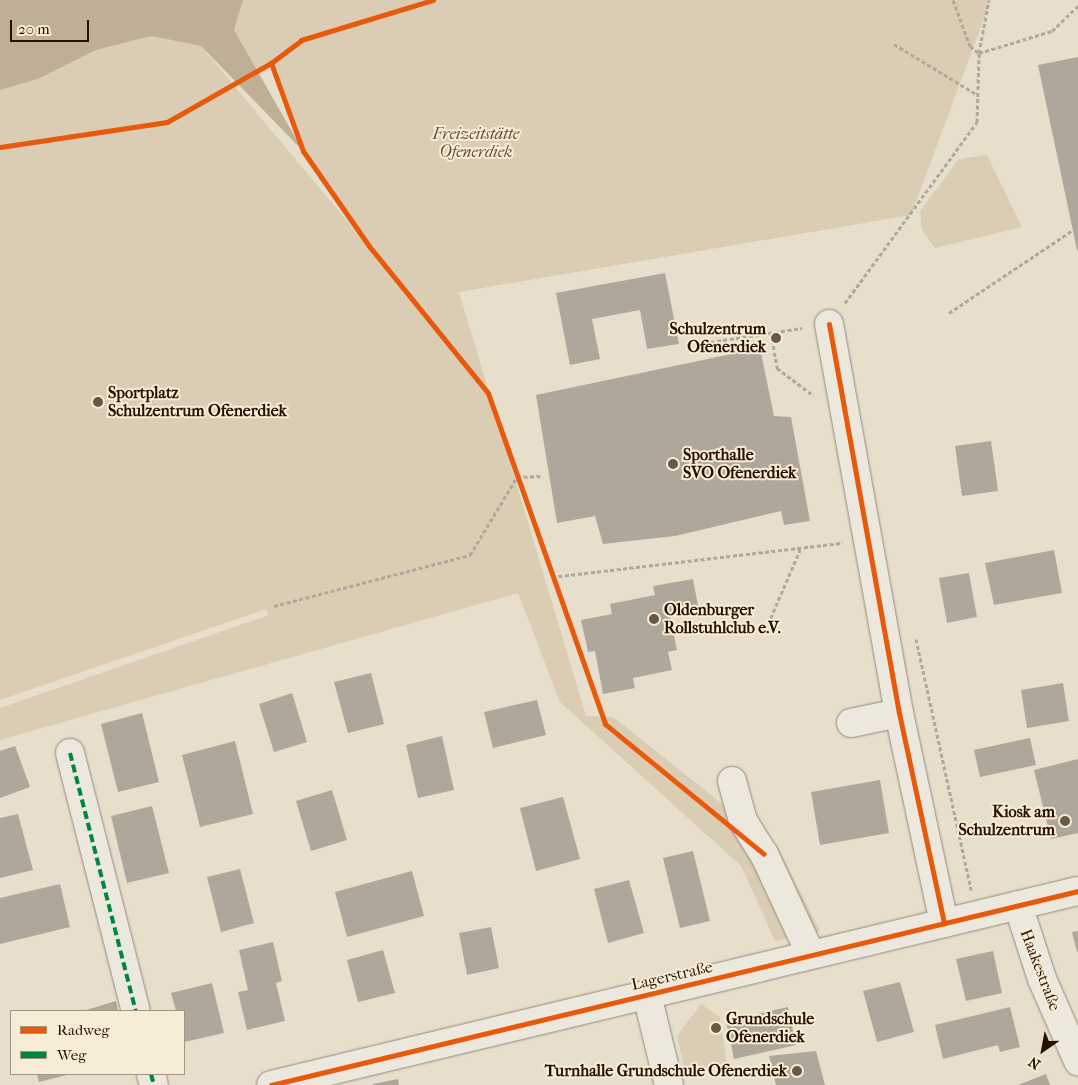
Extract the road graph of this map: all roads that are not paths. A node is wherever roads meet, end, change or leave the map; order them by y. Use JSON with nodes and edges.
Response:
{"nodes":[{"id":1,"x":829,"y":324,"type":"road end"},
{"id":2,"x":899,"y":713,"type":"junction"},
{"id":3,"x":851,"y":723,"type":"dead end"},
{"id":4,"x":70,"y":753,"type":"dead end"},
{"id":5,"x":732,"y":781,"type":"dead end"},
{"id":6,"x":1078,"y":891,"type":"edge"},
{"id":7,"x":1018,"y":905,"type":"junction"},
{"id":8,"x":944,"y":923,"type":"junction"},
{"id":9,"x":811,"y":956,"type":"junction"},
{"id":10,"x":648,"y":995,"type":"junction"},
{"id":11,"x":136,"y":1010,"type":"edge"},
{"id":12,"x":1078,"y":1061,"type":"edge"},
{"id":13,"x":288,"y":1083,"type":"edge"},
{"id":14,"x":669,"y":1085,"type":"edge"}],
"edges":[{"from":1,"to":2,"type":"street"},
{"from":2,"to":3,"type":"street"},
{"from":2,"to":8,"type":"street"},
{"from":4,"to":11,"type":"street"},
{"from":5,"to":9,"type":"street"},
{"from":6,"to":7,"type":"street","name":"Lagerstraße"},
{"from":7,"to":8,"type":"street","name":"Lagerstraße"},
{"from":7,"to":12,"type":"street","name":"Haakestraße"},
{"from":8,"to":9,"type":"street","name":"Lagerstraße"},
{"from":9,"to":10,"type":"street","name":"Lagerstraße"},
{"from":10,"to":13,"type":"street","name":"Lagerstraße"},
{"from":10,"to":14,"type":"street"}]}
